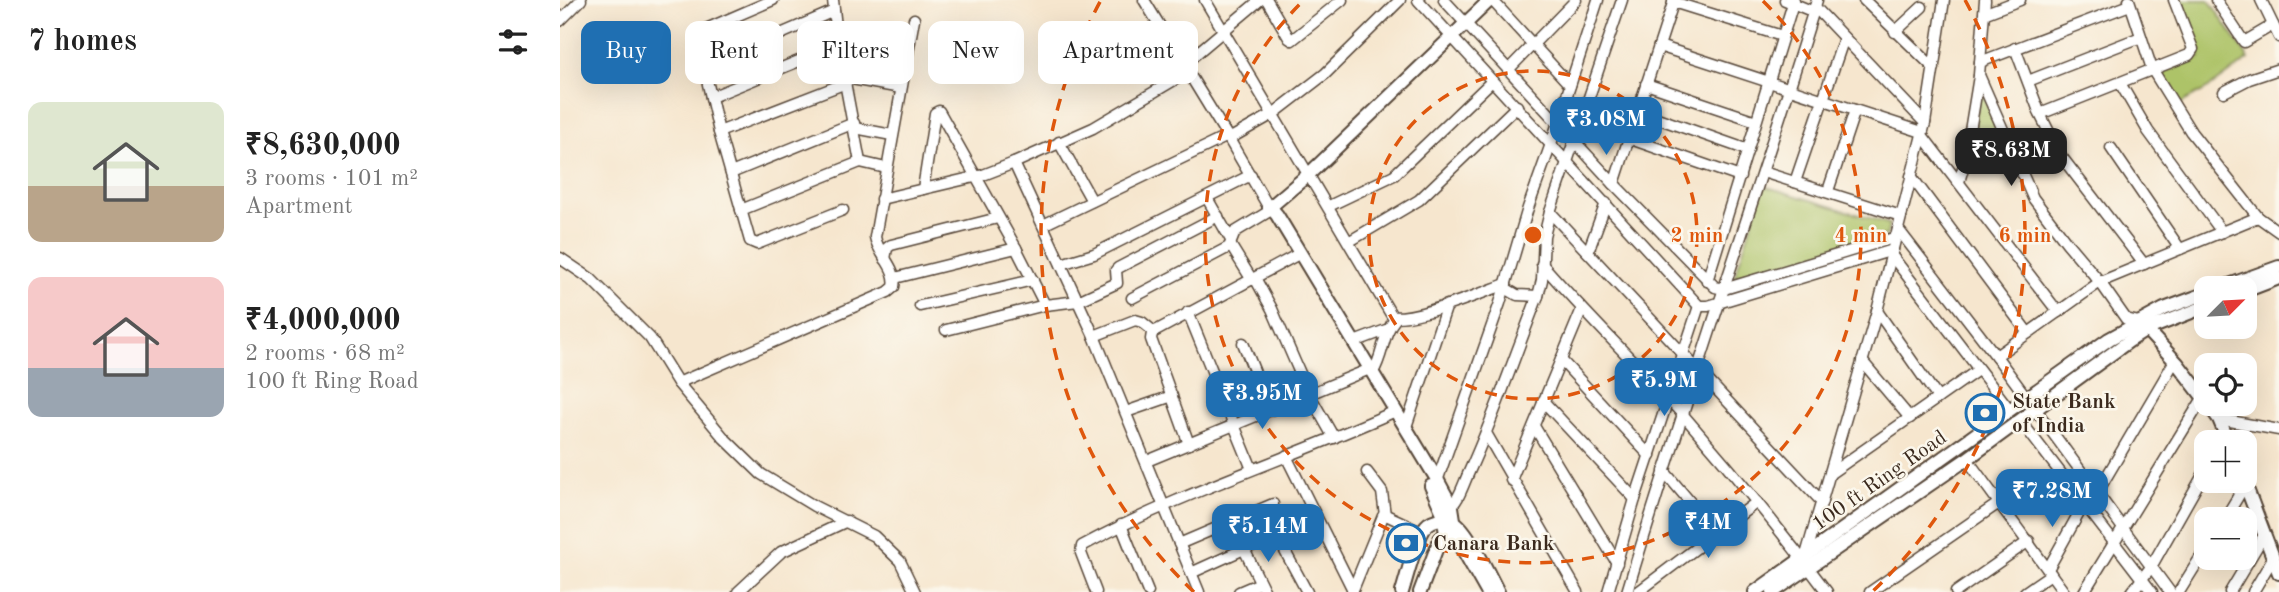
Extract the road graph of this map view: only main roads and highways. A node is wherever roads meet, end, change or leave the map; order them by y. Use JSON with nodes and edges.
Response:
{"nodes":[{"id":1,"x":1491,"y":0,"type":"edge"},
{"id":2,"x":1269,"y":210,"type":"junction"},
{"id":3,"x":2279,"y":267,"type":"edge"},
{"id":4,"x":2254,"y":276,"type":"edge"},
{"id":5,"x":2279,"y":278,"type":"edge"},
{"id":6,"x":2258,"y":286,"type":"edge"},
{"id":7,"x":2194,"y":298,"type":"edge"},
{"id":8,"x":2194,"y":310,"type":"edge"},
{"id":9,"x":2144,"y":326,"type":"junction"},
{"id":10,"x":1369,"y":371,"type":"junction"},
{"id":11,"x":2194,"y":386,"type":"edge"},
{"id":12,"x":2031,"y":404,"type":"junction"},
{"id":13,"x":1435,"y":486,"type":"junction"},
{"id":14,"x":2248,"y":493,"type":"edge"},
{"id":15,"x":1448,"y":515,"type":"junction"},
{"id":16,"x":1451,"y":536,"type":"junction"},
{"id":17,"x":1805,"y":560,"type":"junction"},
{"id":18,"x":2279,"y":573,"type":"edge"},
{"id":19,"x":1421,"y":591,"type":"edge"},
{"id":20,"x":1776,"y":591,"type":"edge"},
{"id":21,"x":1402,"y":592,"type":"edge"},
{"id":22,"x":1487,"y":592,"type":"edge"},
{"id":23,"x":1498,"y":592,"type":"edge"},
{"id":24,"x":1755,"y":592,"type":"edge"}],
"edges":[{"from":1,"to":2,"type":"main road"},
{"from":2,"to":10,"type":"main road"},
{"from":2,"to":10,"type":"main road"},
{"from":3,"to":4,"type":"main road"},
{"from":5,"to":6,"type":"main road"},
{"from":7,"to":9,"type":"main road","name":"100 ft Ring Road"},
{"from":8,"to":9,"type":"main road"},
{"from":9,"to":11,"type":"main road"},
{"from":9,"to":12,"type":"main road","name":"100 ft Ring Road"},
{"from":10,"to":13,"type":"main road"},
{"from":10,"to":13,"type":"main road"},
{"from":12,"to":17,"type":"main road","name":"100 ft Ring Road"},
{"from":12,"to":17,"type":"main road","name":"100 ft Ring Road"},
{"from":13,"to":15,"type":"main road"},
{"from":14,"to":18,"type":"main road"},
{"from":15,"to":16,"type":"main road"},
{"from":15,"to":21,"type":"main road"},
{"from":15,"to":23,"type":"main road"},
{"from":16,"to":19,"type":"main road"},
{"from":16,"to":22,"type":"main road"},
{"from":17,"to":20,"type":"main road","name":"100 ft Ring Road"},
{"from":17,"to":24,"type":"main road","name":"100 ft Ring Road"}]}
